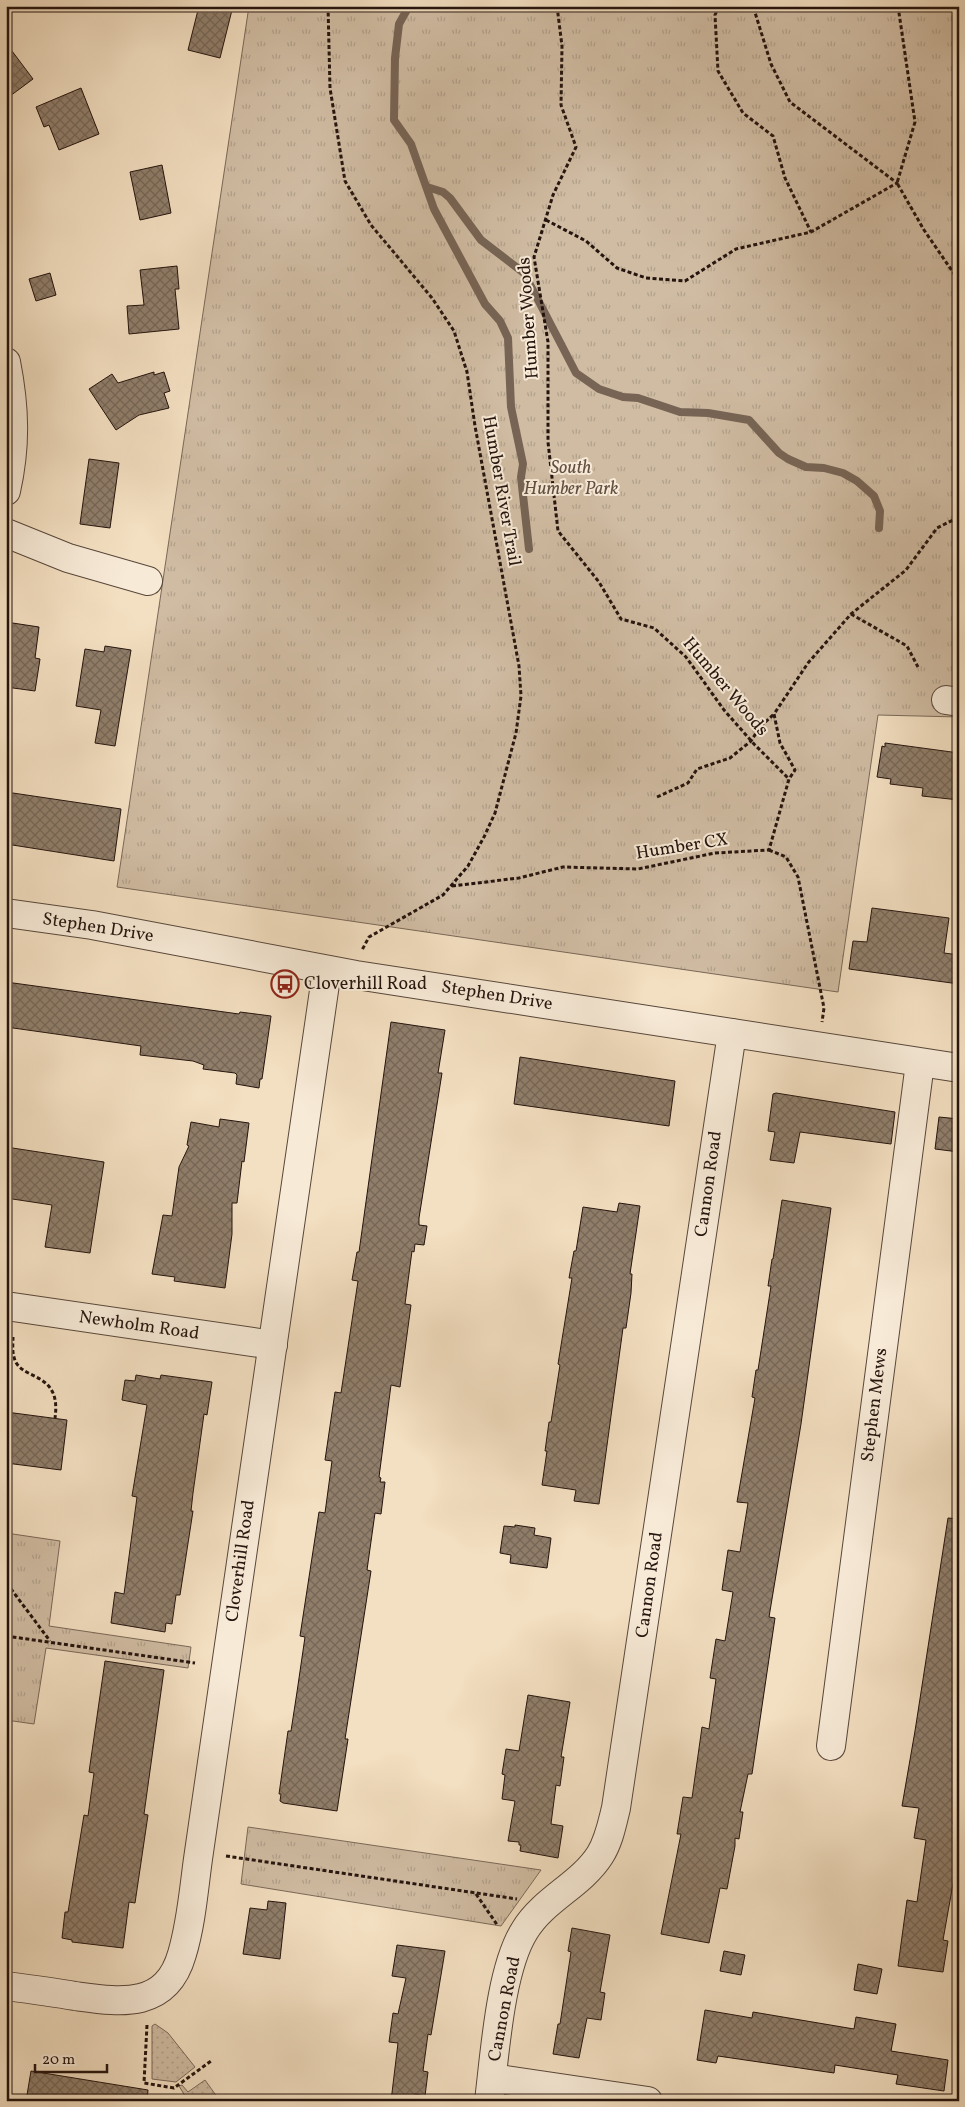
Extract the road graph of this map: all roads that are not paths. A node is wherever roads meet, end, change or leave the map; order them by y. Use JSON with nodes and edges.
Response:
{"nodes":[{"id":1,"x":6,"y":362,"type":"edge"},
{"id":2,"x":6,"y":491,"type":"edge"},
{"id":3,"x":6,"y":533,"type":"edge"},
{"id":4,"x":148,"y":581,"type":"dead end"},
{"id":5,"x":6,"y":913,"type":"edge"},
{"id":6,"x":327,"y":970,"type":"junction"},
{"id":7,"x":732,"y":1033,"type":"junction"},
{"id":8,"x":920,"y":1063,"type":"junction"},
{"id":9,"x":959,"y":1068,"type":"edge"},
{"id":10,"x":6,"y":1306,"type":"edge"},
{"id":11,"x":273,"y":1345,"type":"junction"},
{"id":12,"x":830,"y":1746,"type":"dead end"},
{"id":13,"x":6,"y":1986,"type":"edge"},
{"id":14,"x":490,"y":2090,"type":"edge"},
{"id":15,"x":648,"y":2101,"type":"edge"}],
"edges":[{"from":1,"to":2,"type":"street"},
{"from":3,"to":4,"type":"street"},
{"from":5,"to":6,"type":"street","name":"Stephen Drive"},
{"from":6,"to":7,"type":"street","name":"Stephen Drive"},
{"from":6,"to":11,"type":"street","name":"Cloverhill Road"},
{"from":7,"to":8,"type":"street","name":"Stephen Drive"},
{"from":7,"to":14,"type":"street","name":"Cannon Road"},
{"from":8,"to":9,"type":"street","name":"Stephen Drive"},
{"from":8,"to":12,"type":"street","name":"Stephen Mews"},
{"from":10,"to":11,"type":"street","name":"Newholm Road"},
{"from":11,"to":13,"type":"street","name":"Cloverhill Road"},
{"from":14,"to":15,"type":"street"}]}
